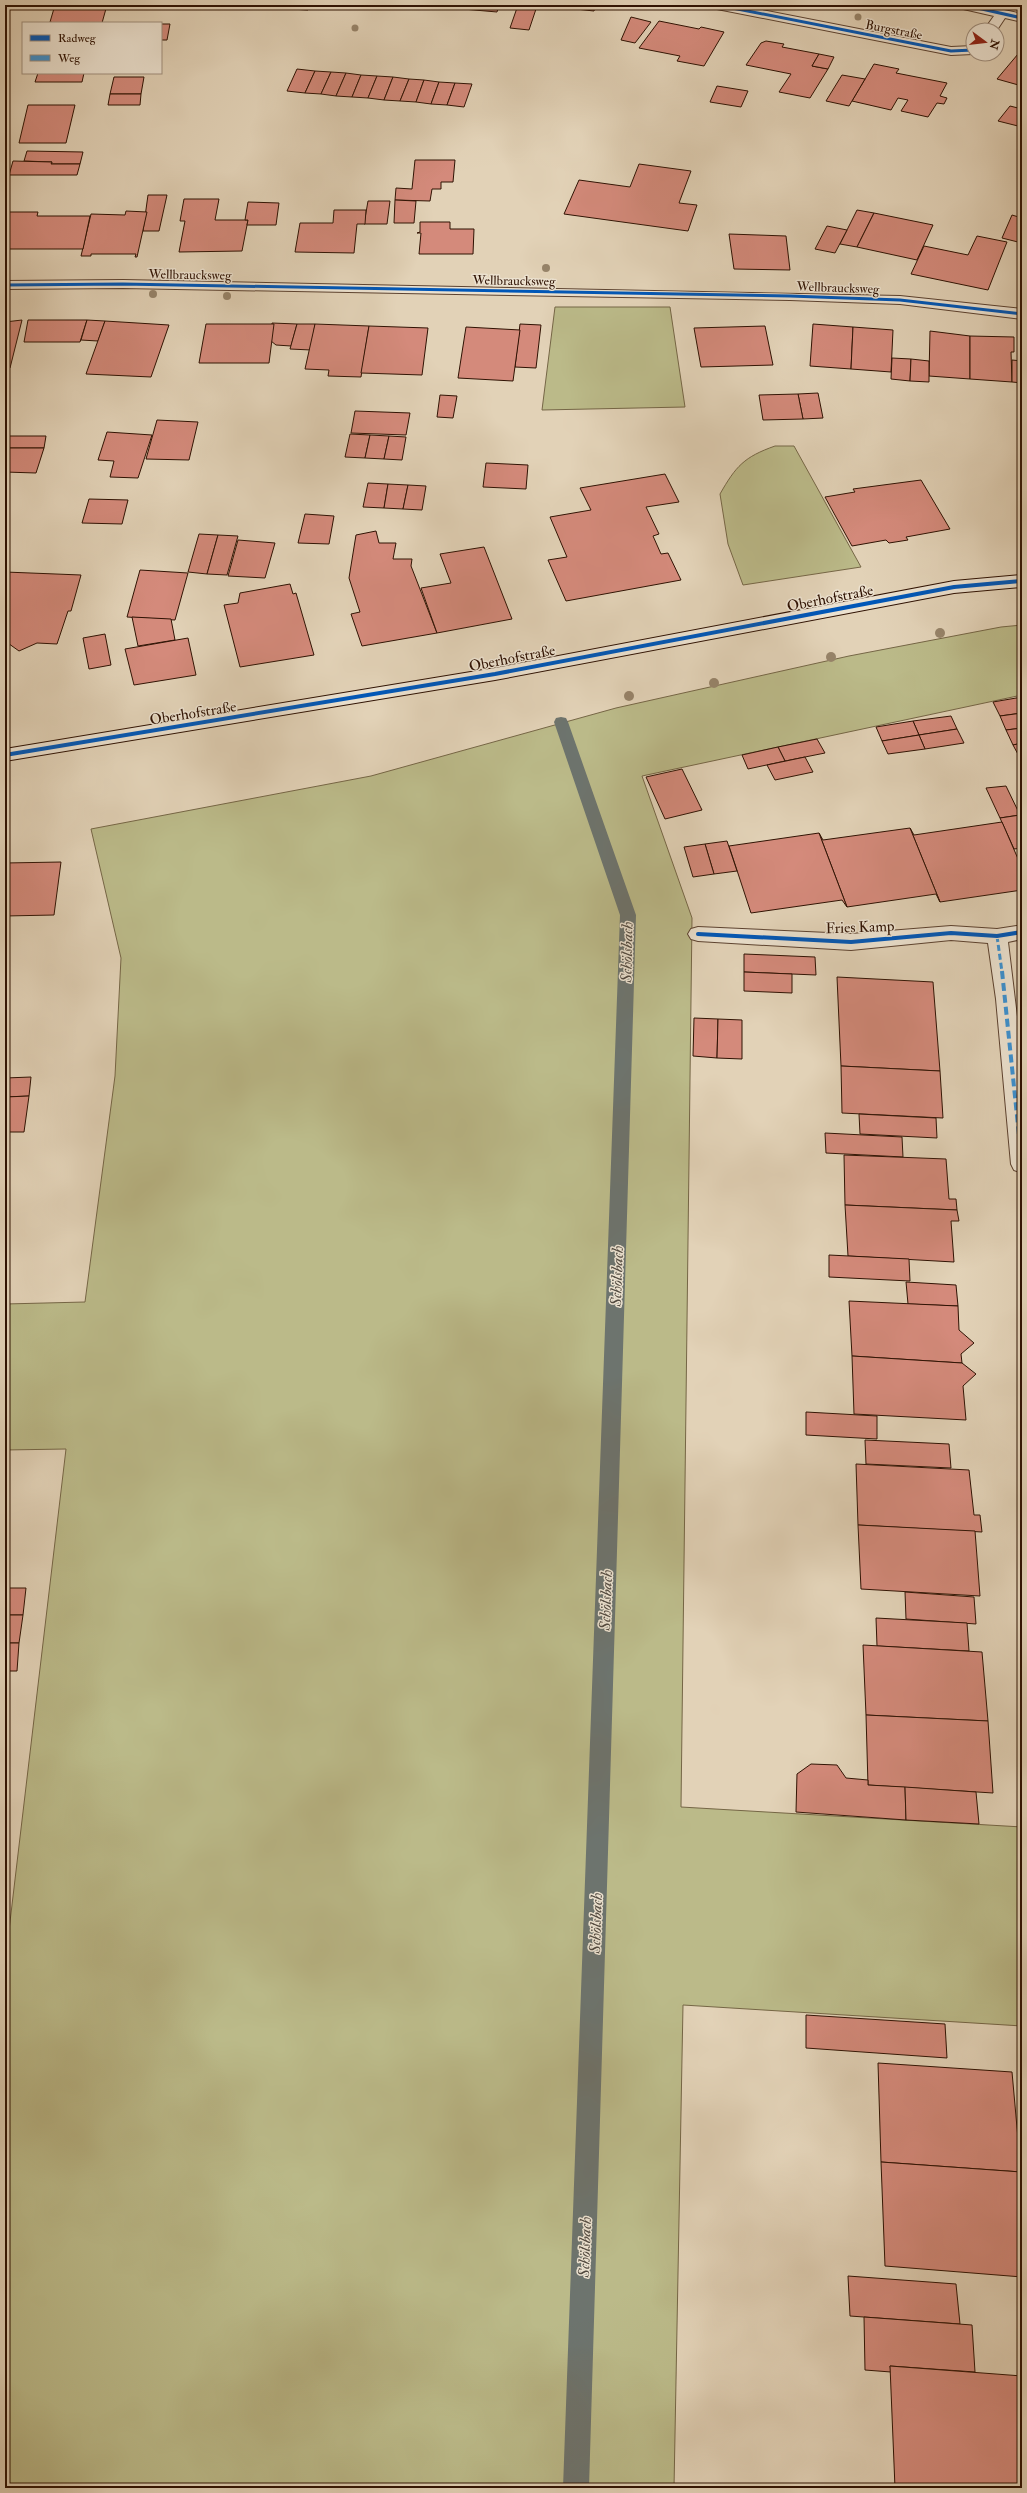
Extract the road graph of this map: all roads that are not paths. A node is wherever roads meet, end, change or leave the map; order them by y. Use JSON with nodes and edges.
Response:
{"nodes":[{"id":1,"x":717,"y":5,"type":"edge"},
{"id":2,"x":964,"y":5,"type":"edge"},
{"id":3,"x":1002,"y":13,"type":"junction"},
{"id":4,"x":1022,"y":18,"type":"edge"},
{"id":5,"x":996,"y":22,"type":"edge"},
{"id":6,"x":965,"y":52,"type":"edge"},
{"id":7,"x":5,"y":285,"type":"edge"},
{"id":8,"x":1022,"y":314,"type":"edge"},
{"id":9,"x":1022,"y":581,"type":"edge"},
{"id":10,"x":5,"y":755,"type":"edge"},
{"id":11,"x":1022,"y":932,"type":"edge"},
{"id":12,"x":698,"y":934,"type":"dead end"},
{"id":13,"x":997,"y":936,"type":"junction"},
{"id":14,"x":1022,"y":1164,"type":"edge"}],
"edges":[{"from":1,"to":6,"type":"street","name":"Burgstraße"},
{"from":2,"to":3,"type":"street"},
{"from":3,"to":4,"type":"street"},
{"from":3,"to":5,"type":"street"},
{"from":7,"to":8,"type":"street","name":"Wellbraucksweg"},
{"from":9,"to":10,"type":"street","name":"Oberhofstraße"},
{"from":11,"to":13,"type":"street","name":"Fries Kamp"},
{"from":12,"to":13,"type":"street","name":"Fries Kamp"},
{"from":13,"to":14,"type":"street"}]}
